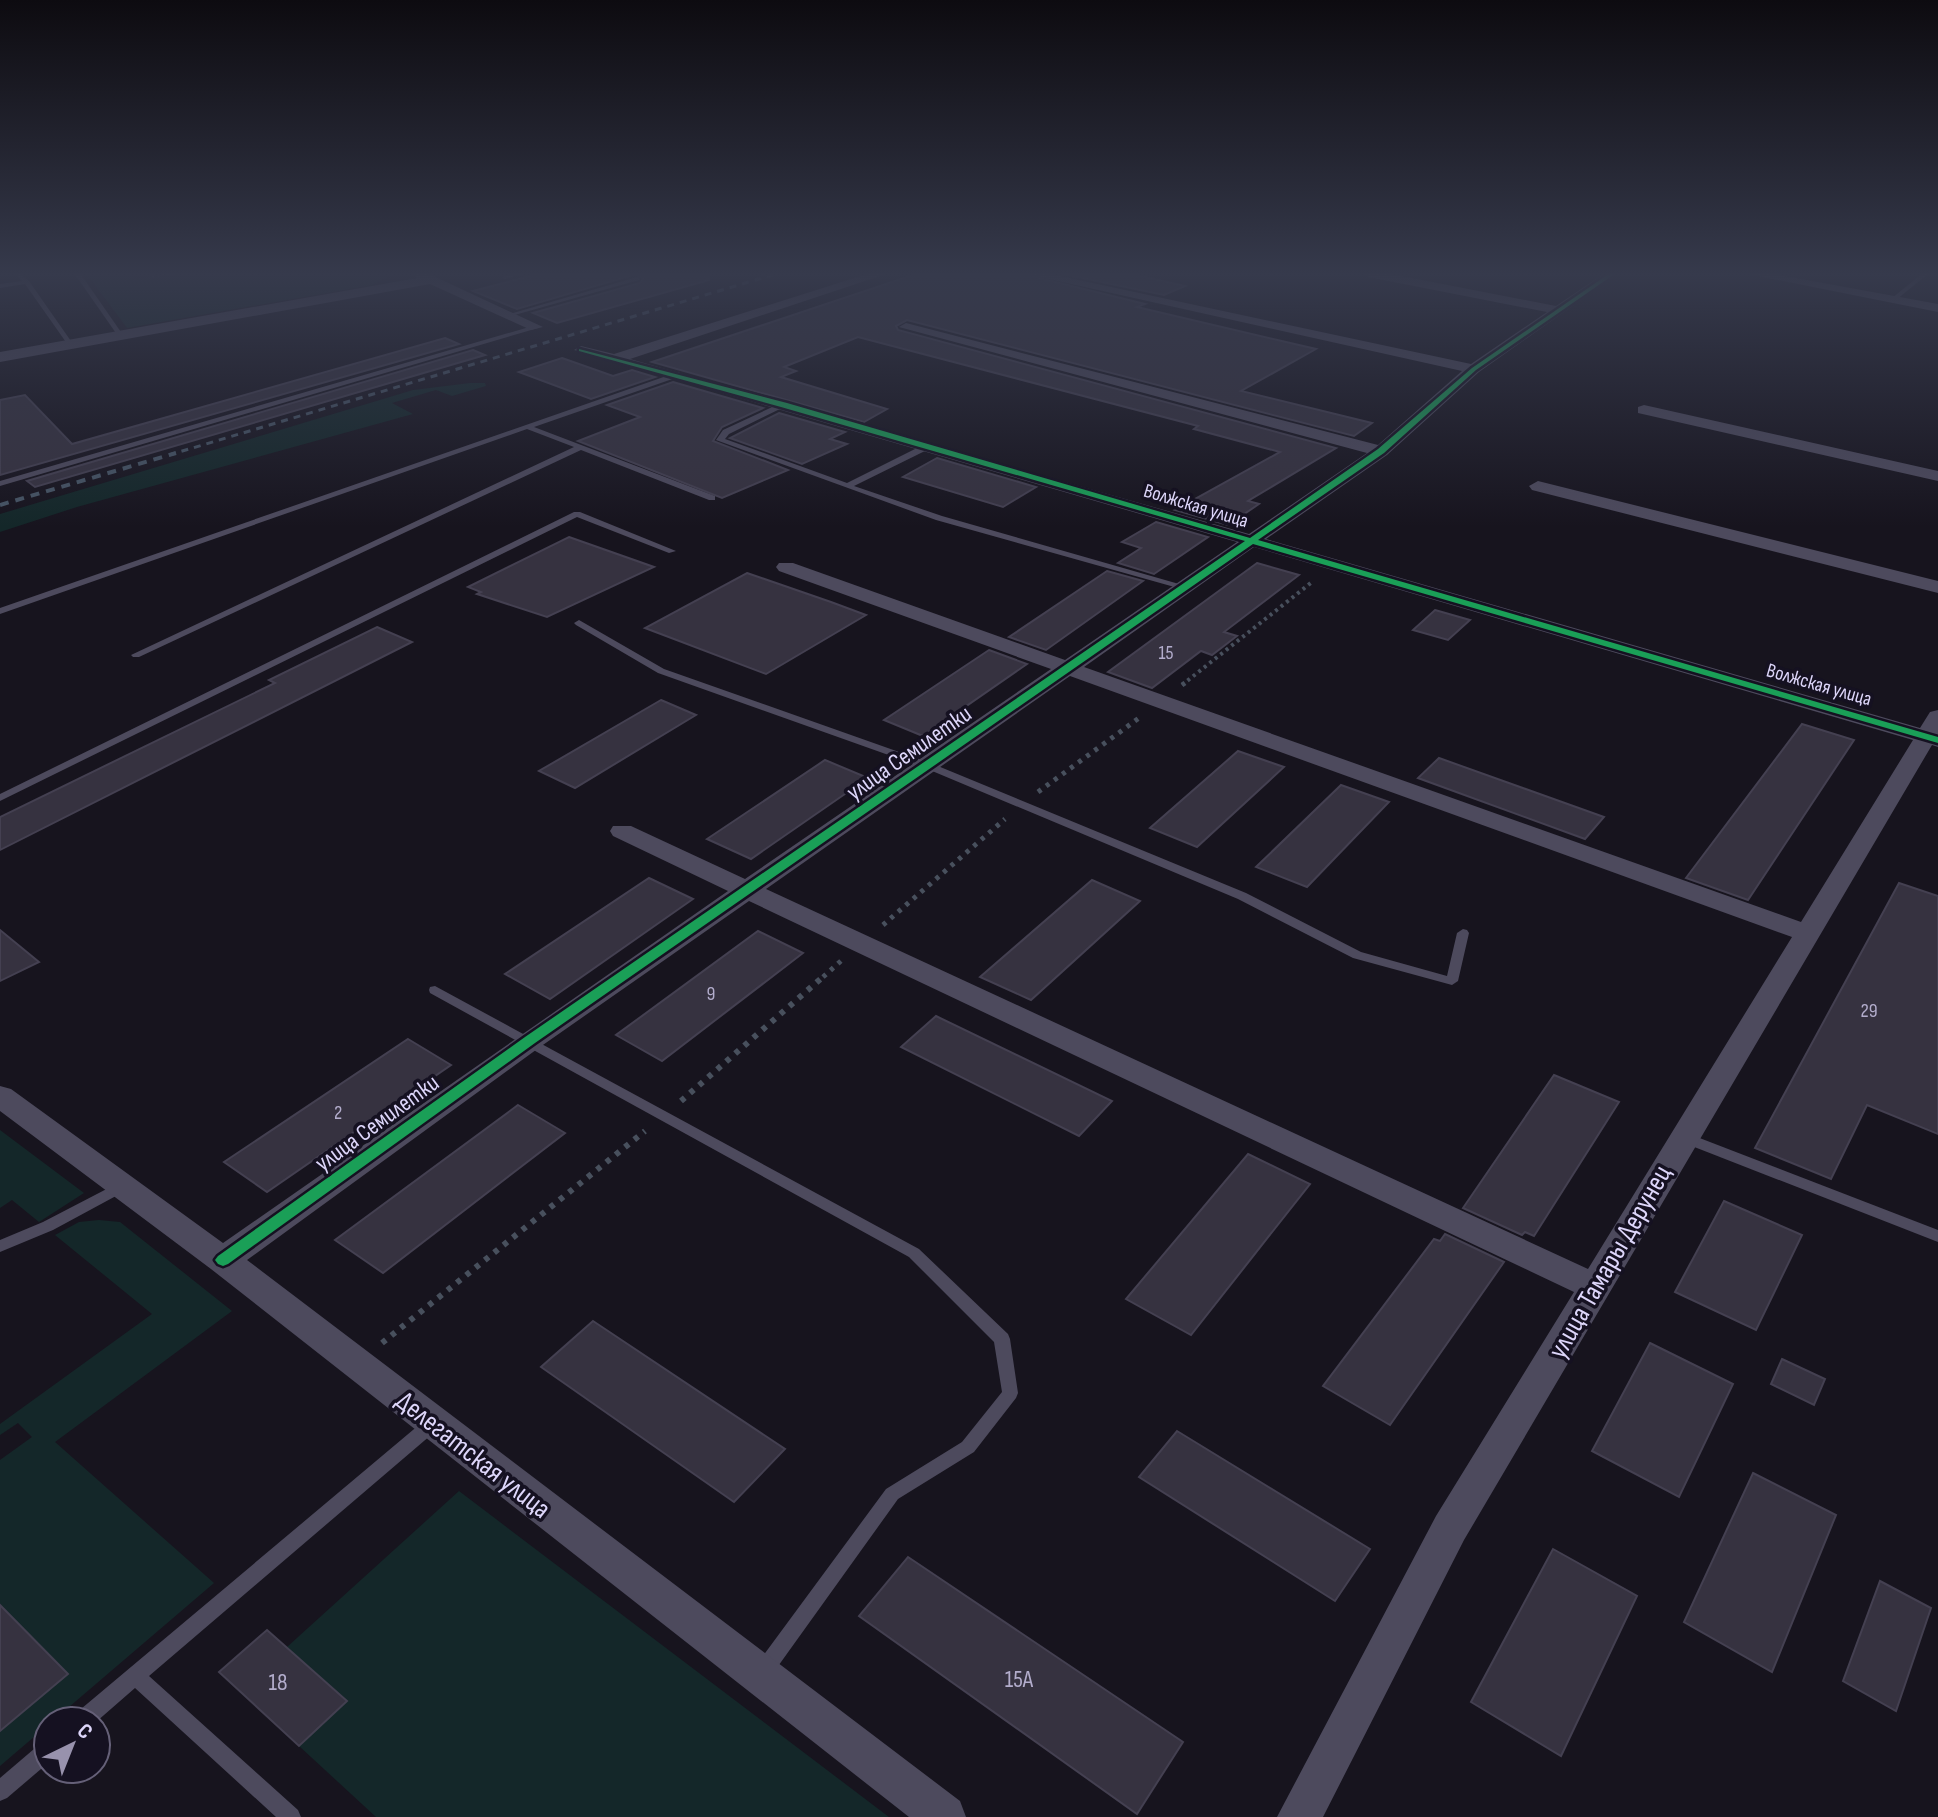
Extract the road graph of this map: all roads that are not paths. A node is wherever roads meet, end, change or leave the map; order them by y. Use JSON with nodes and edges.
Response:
{"nodes":[{"id":1,"x":431,"y":358,"type":"edge"},
{"id":2,"x":610,"y":358,"type":"edge"},
{"id":3,"x":618,"y":358,"type":"edge"},
{"id":4,"x":1024,"y":358,"type":"edge"},
{"id":5,"x":1422,"y":358,"type":"edge"},
{"id":6,"x":1490,"y":358,"type":"edge"},
{"id":7,"x":614,"y":359,"type":"junction"},
{"id":8,"x":1474,"y":369,"type":"junction"},
{"id":9,"x":678,"y":374,"type":"junction"},
{"id":10,"x":784,"y":405,"type":"junction"},
{"id":11,"x":1644,"y":410,"type":"dead end"},
{"id":12,"x":528,"y":427,"type":"junction"},
{"id":13,"x":928,"y":446,"type":"junction"},
{"id":14,"x":581,"y":447,"type":"junction"},
{"id":15,"x":1381,"y":451,"type":"junction"},
{"id":16,"x":1938,"y":476,"type":"edge"},
{"id":17,"x":0,"y":484,"type":"edge"},
{"id":18,"x":847,"y":486,"type":"junction"},
{"id":19,"x":1538,"y":486,"type":"dead end"},
{"id":20,"x":712,"y":498,"type":"dead end"},
{"id":21,"x":1246,"y":541,"type":"junction"},
{"id":22,"x":672,"y":551,"type":"dead end"},
{"id":23,"x":786,"y":567,"type":"dead end"},
{"id":24,"x":1181,"y":586,"type":"junction"},
{"id":25,"x":1938,"y":587,"type":"edge"},
{"id":26,"x":0,"y":611,"type":"edge"},
{"id":27,"x":579,"y":623,"type":"dead end"},
{"id":28,"x":136,"y":655,"type":"dead end"},
{"id":29,"x":1069,"y":669,"type":"junction"},
{"id":30,"x":1935,"y":732,"type":"edge"},
{"id":31,"x":929,"y":766,"type":"junction"},
{"id":32,"x":0,"y":798,"type":"edge"},
{"id":33,"x":622,"y":831,"type":"dead end"},
{"id":34,"x":751,"y":889,"type":"junction"},
{"id":35,"x":1463,"y":933,"type":"dead end"},
{"id":36,"x":1807,"y":933,"type":"junction"},
{"id":37,"x":435,"y":990,"type":"dead end"},
{"id":38,"x":530,"y":1040,"type":"junction"},
{"id":39,"x":0,"y":1096,"type":"edge"},
{"id":40,"x":1683,"y":1136,"type":"junction"},
{"id":41,"x":122,"y":1186,"type":"junction"},
{"id":42,"x":1938,"y":1236,"type":"edge"},
{"id":43,"x":0,"y":1246,"type":"edge"},
{"id":44,"x":223,"y":1260,"type":"junction"},
{"id":45,"x":1598,"y":1288,"type":"junction"},
{"id":46,"x":432,"y":1424,"type":"junction"},
{"id":47,"x":760,"y":1675,"type":"junction"},
{"id":48,"x":135,"y":1676,"type":"junction"},
{"id":49,"x":101,"y":1705,"type":"edge"},
{"id":50,"x":32,"y":1764,"type":"edge"},
{"id":51,"x":0,"y":1791,"type":"edge"},
{"id":52,"x":291,"y":1817,"type":"edge"},
{"id":53,"x":944,"y":1817,"type":"edge"},
{"id":54,"x":1299,"y":1817,"type":"edge"}],
"edges":[{"from":1,"to":17,"type":"lane"},
{"from":2,"to":7,"type":"street","name":"Волжская улица"},
{"from":3,"to":7,"type":"street"},
{"from":4,"to":15,"type":"street"},
{"from":5,"to":8,"type":"street"},
{"from":6,"to":8,"type":"street","name":"улица Семилетки"},
{"from":7,"to":9,"type":"street","name":"Волжская улица"},
{"from":8,"to":15,"type":"street","name":"улица Семилетки"},
{"from":9,"to":10,"type":"street","name":"Волжская улица"},
{"from":9,"to":12,"type":"lane"},
{"from":10,"to":13,"type":"street","name":"Волжская улица"},
{"from":10,"to":18,"type":"lane"},
{"from":11,"to":16,"type":"street"},
{"from":12,"to":14,"type":"lane"},
{"from":12,"to":26,"type":"lane"},
{"from":13,"to":18,"type":"lane"},
{"from":13,"to":21,"type":"street","name":"Волжская улица"},
{"from":14,"to":20,"type":"lane"},
{"from":14,"to":28,"type":"lane"},
{"from":15,"to":21,"type":"street","name":"улица Семилетки"},
{"from":18,"to":24,"type":"lane"},
{"from":19,"to":25,"type":"street"},
{"from":21,"to":24,"type":"street","name":"улица Семилетки"},
{"from":21,"to":30,"type":"street","name":"Волжская улица"},
{"from":22,"to":32,"type":"lane"},
{"from":23,"to":29,"type":"street"},
{"from":24,"to":29,"type":"street","name":"улица Семилетки"},
{"from":27,"to":31,"type":"lane"},
{"from":29,"to":31,"type":"street","name":"улица Семилетки"},
{"from":29,"to":36,"type":"street"},
{"from":30,"to":36,"type":"street","name":"улица Тамары Дерунец"},
{"from":31,"to":34,"type":"street","name":"улица Семилетки"},
{"from":31,"to":35,"type":"lane"},
{"from":33,"to":34,"type":"street"},
{"from":34,"to":38,"type":"street","name":"улица Семилетки"},
{"from":34,"to":45,"type":"street"},
{"from":36,"to":40,"type":"street","name":"улица Тамары Дерунец"},
{"from":37,"to":38,"type":"lane"},
{"from":38,"to":44,"type":"street","name":"улица Семилетки"},
{"from":38,"to":47,"type":"lane"},
{"from":39,"to":41,"type":"street","name":"Делегатская улица"},
{"from":40,"to":42,"type":"lane"},
{"from":40,"to":45,"type":"street","name":"улица Тамары Дерунец"},
{"from":41,"to":43,"type":"lane"},
{"from":41,"to":44,"type":"street","name":"Делегатская улица"},
{"from":44,"to":46,"type":"street","name":"Делегатская улица"},
{"from":45,"to":54,"type":"street","name":"улица Тамары Дерунец"},
{"from":46,"to":47,"type":"street","name":"Делегатская улица"},
{"from":46,"to":48,"type":"lane"},
{"from":47,"to":53,"type":"street","name":"Делегатская улица"},
{"from":48,"to":49,"type":"lane"},
{"from":48,"to":52,"type":"lane"},
{"from":50,"to":51,"type":"lane"}]}
